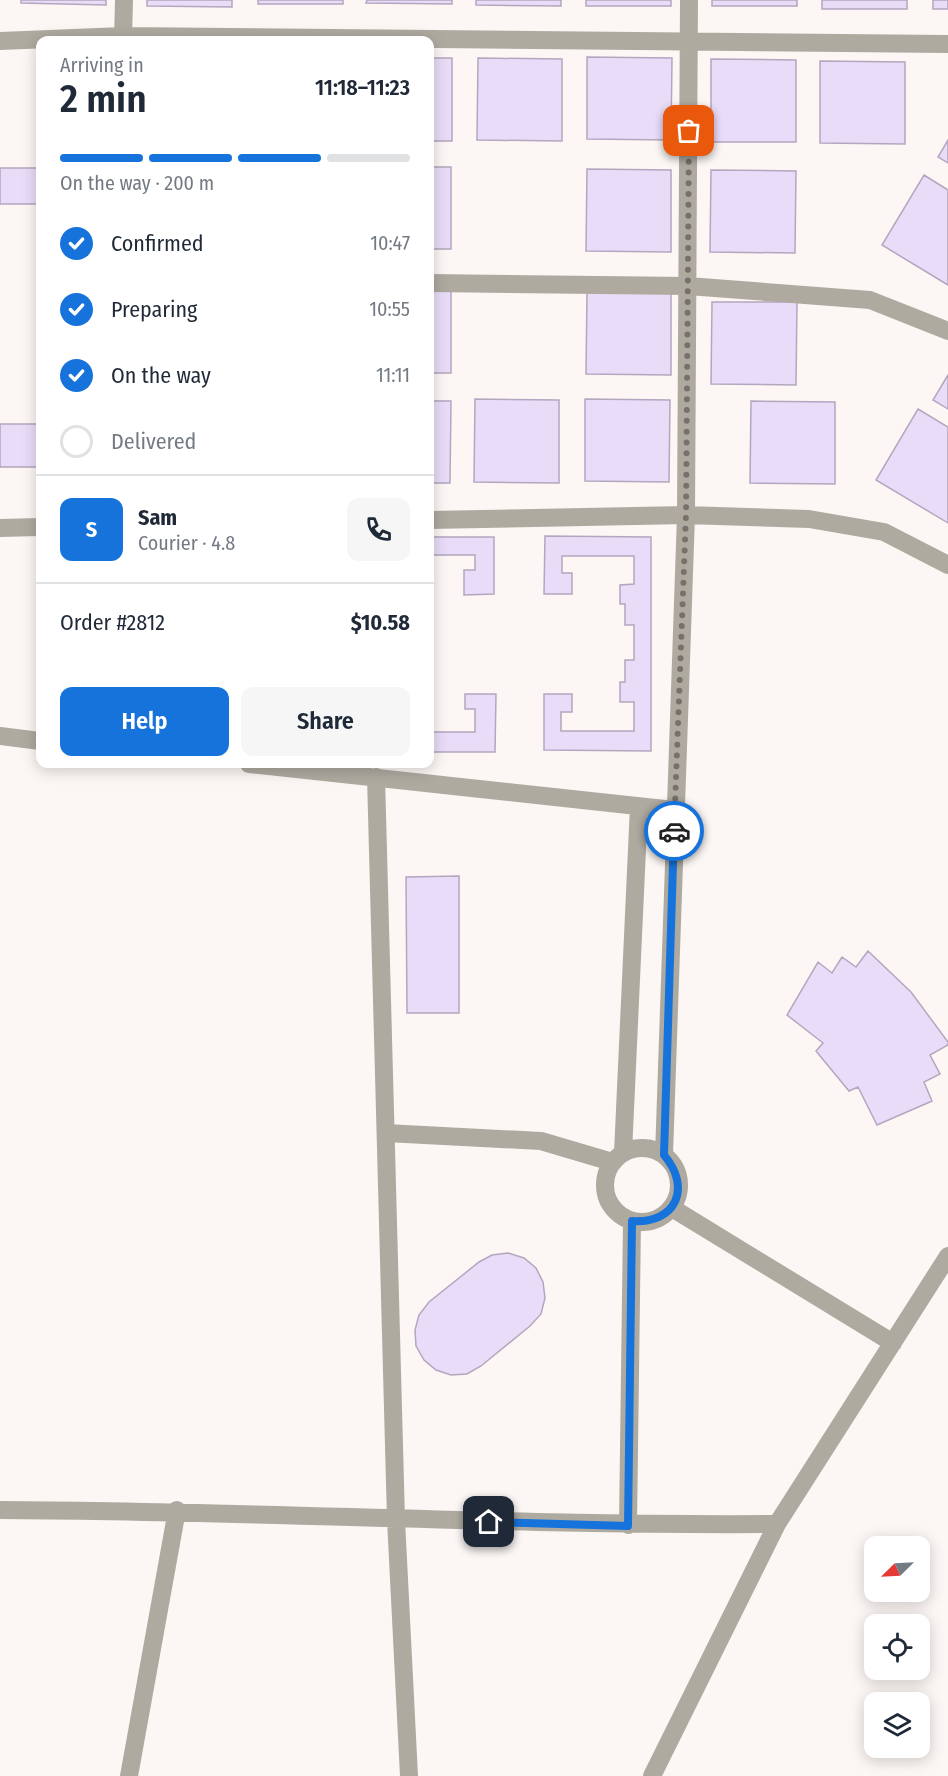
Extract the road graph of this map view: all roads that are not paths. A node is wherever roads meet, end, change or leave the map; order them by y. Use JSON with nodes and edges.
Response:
{"nodes":[{"id":1,"x":124,"y":0,"type":"edge"},
{"id":2,"x":689,"y":0,"type":"edge"},
{"id":3,"x":123,"y":36,"type":"edge"},
{"id":4,"x":36,"y":40,"type":"edge"},
{"id":5,"x":434,"y":40,"type":"edge"},
{"id":6,"x":0,"y":41,"type":"edge"},
{"id":7,"x":689,"y":42,"type":"junction"},
{"id":8,"x":946,"y":45,"type":"edge"},
{"id":9,"x":434,"y":284,"type":"edge"},
{"id":10,"x":688,"y":286,"type":"junction"},
{"id":11,"x":948,"y":331,"type":"edge"},
{"id":12,"x":686,"y":514,"type":"junction"},
{"id":13,"x":434,"y":520,"type":"edge"},
{"id":14,"x":36,"y":527,"type":"edge"},
{"id":15,"x":0,"y":528,"type":"edge"},
{"id":16,"x":947,"y":561,"type":"edge"},
{"id":17,"x":0,"y":736,"type":"edge"},
{"id":18,"x":36,"y":740,"type":"edge"},
{"id":19,"x":288,"y":768,"type":"edge"},
{"id":20,"x":376,"y":777,"type":"junction"},
{"id":21,"x":639,"y":806,"type":"junction"},
{"id":22,"x":675,"y":810,"type":"junction"},
{"id":23,"x":386,"y":1133,"type":"junction"},
{"id":24,"x":664,"y":1155,"type":"junction"},
{"id":25,"x":617,"y":1158,"type":"junction"},
{"id":26,"x":672,"y":1208,"type":"junction"},
{"id":27,"x":632,"y":1221,"type":"junction"},
{"id":28,"x":948,"y":1256,"type":"edge"},
{"id":29,"x":893,"y":1343,"type":"junction"},
{"id":30,"x":0,"y":1510,"type":"edge"},
{"id":31,"x":177,"y":1510,"type":"junction"},
{"id":32,"x":396,"y":1520,"type":"junction"},
{"id":33,"x":777,"y":1524,"type":"junction"},
{"id":34,"x":628,"y":1526,"type":"junction"},
{"id":35,"x":129,"y":1776,"type":"edge"},
{"id":36,"x":409,"y":1776,"type":"edge"},
{"id":37,"x":652,"y":1776,"type":"edge"}],
"edges":[{"from":1,"to":3,"type":"street"},
{"from":2,"to":7,"type":"street"},
{"from":4,"to":6,"type":"street"},
{"from":5,"to":7,"type":"street"},
{"from":7,"to":8,"type":"street"},
{"from":7,"to":10,"type":"street"},
{"from":9,"to":10,"type":"street"},
{"from":10,"to":11,"type":"street"},
{"from":10,"to":12,"type":"street"},
{"from":12,"to":13,"type":"street"},
{"from":12,"to":16,"type":"street"},
{"from":12,"to":22,"type":"street"},
{"from":14,"to":15,"type":"street"},
{"from":17,"to":18,"type":"street"},
{"from":19,"to":20,"type":"street"},
{"from":20,"to":21,"type":"street"},
{"from":20,"to":23,"type":"street"},
{"from":21,"to":22,"type":"street"},
{"from":21,"to":25,"type":"street"},
{"from":22,"to":24,"type":"street"},
{"from":23,"to":25,"type":"street"},
{"from":23,"to":32,"type":"street"},
{"from":24,"to":25,"type":"street"},
{"from":24,"to":26,"type":"street"},
{"from":25,"to":27,"type":"street"},
{"from":26,"to":27,"type":"street"},
{"from":26,"to":29,"type":"street"},
{"from":27,"to":34,"type":"street"},
{"from":28,"to":29,"type":"street"},
{"from":29,"to":33,"type":"street"},
{"from":30,"to":31,"type":"street"},
{"from":31,"to":32,"type":"street"},
{"from":31,"to":35,"type":"street"},
{"from":32,"to":34,"type":"street"},
{"from":32,"to":36,"type":"street"},
{"from":33,"to":34,"type":"street"},
{"from":33,"to":37,"type":"street"}]}
